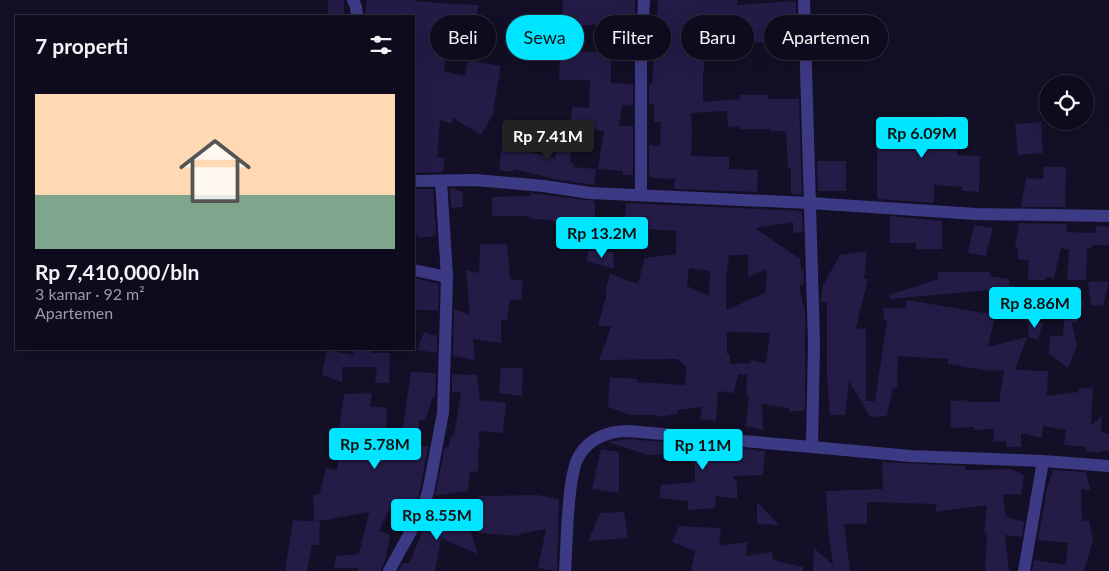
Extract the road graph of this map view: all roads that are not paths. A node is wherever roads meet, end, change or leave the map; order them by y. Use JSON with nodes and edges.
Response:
{"nodes":[{"id":1,"x":353,"y":0,"type":"edge"},
{"id":2,"x":644,"y":0,"type":"edge"},
{"id":3,"x":804,"y":0,"type":"edge"},
{"id":4,"x":357,"y":15,"type":"edge"},
{"id":5,"x":445,"y":180,"type":"junction"},
{"id":6,"x":415,"y":181,"type":"edge"},
{"id":7,"x":641,"y":194,"type":"junction"},
{"id":8,"x":809,"y":203,"type":"junction"},
{"id":9,"x":1109,"y":216,"type":"edge"},
{"id":10,"x":415,"y":270,"type":"edge"},
{"id":11,"x":447,"y":277,"type":"junction"},
{"id":12,"x":812,"y":447,"type":"junction"},
{"id":13,"x":1043,"y":461,"type":"junction"},
{"id":14,"x":1109,"y":466,"type":"edge"},
{"id":15,"x":389,"y":571,"type":"edge"},
{"id":16,"x":565,"y":571,"type":"edge"},
{"id":17,"x":1024,"y":571,"type":"edge"}],
"edges":[{"from":1,"to":4,"type":"street"},
{"from":2,"to":7,"type":"street"},
{"from":3,"to":8,"type":"street"},
{"from":5,"to":6,"type":"street"},
{"from":5,"to":7,"type":"street"},
{"from":5,"to":11,"type":"street"},
{"from":7,"to":8,"type":"street"},
{"from":8,"to":9,"type":"street"},
{"from":8,"to":12,"type":"street"},
{"from":10,"to":11,"type":"street"},
{"from":11,"to":15,"type":"street"},
{"from":12,"to":13,"type":"street"},
{"from":12,"to":16,"type":"street"},
{"from":13,"to":14,"type":"street"},
{"from":13,"to":17,"type":"street"}]}
